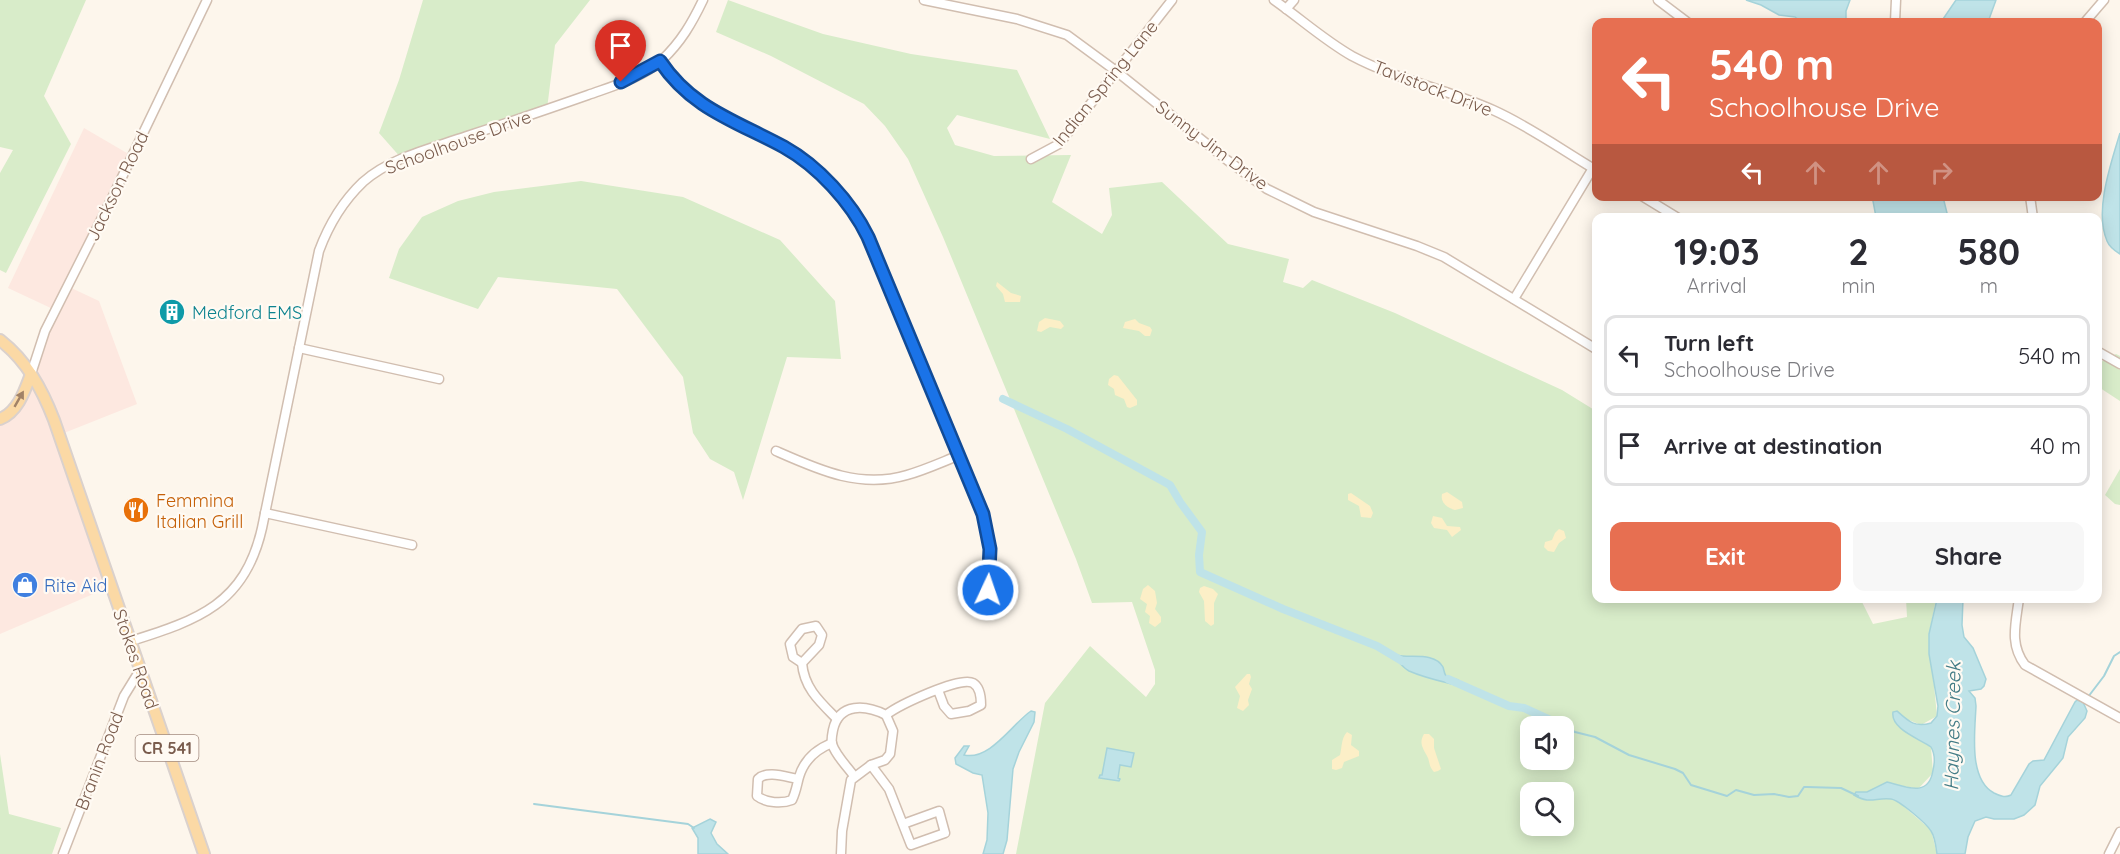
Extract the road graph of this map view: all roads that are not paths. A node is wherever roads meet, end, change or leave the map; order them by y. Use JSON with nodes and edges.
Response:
{"nodes":[{"id":1,"x":207,"y":0,"type":"edge"},
{"id":2,"x":703,"y":0,"type":"edge"},
{"id":3,"x":924,"y":0,"type":"edge"},
{"id":4,"x":1172,"y":0,"type":"edge"},
{"id":5,"x":1274,"y":0,"type":"edge"},
{"id":6,"x":1294,"y":0,"type":"edge"},
{"id":7,"x":1658,"y":0,"type":"edge"},
{"id":8,"x":1896,"y":0,"type":"edge"},
{"id":9,"x":2104,"y":0,"type":"edge"},
{"id":10,"x":1286,"y":9,"type":"junction"},
{"id":11,"x":1682,"y":18,"type":"edge"},
{"id":12,"x":1895,"y":18,"type":"edge"},
{"id":13,"x":2088,"y":18,"type":"edge"},
{"id":14,"x":660,"y":61,"type":"junction"},
{"id":15,"x":1116,"y":71,"type":"junction"},
{"id":16,"x":1031,"y":159,"type":"dead end"},
{"id":17,"x":1592,"y":168,"type":"edge"},
{"id":18,"x":1592,"y":172,"type":"edge"},
{"id":19,"x":1650,"y":201,"type":"edge"},
{"id":20,"x":1670,"y":213,"type":"edge"},
{"id":21,"x":1514,"y":299,"type":"junction"},
{"id":22,"x":0,"y":340,"type":"edge"},
{"id":23,"x":1592,"y":347,"type":"edge"},
{"id":24,"x":299,"y":348,"type":"junction"},
{"id":25,"x":2102,"y":354,"type":"edge"},
{"id":26,"x":2120,"y":363,"type":"edge"},
{"id":27,"x":32,"y":374,"type":"junction"},
{"id":28,"x":439,"y":379,"type":"dead end"},
{"id":29,"x":0,"y":419,"type":"edge"},
{"id":30,"x":776,"y":452,"type":"dead end"},
{"id":31,"x":960,"y":455,"type":"junction"},
{"id":32,"x":265,"y":513,"type":"junction"},
{"id":33,"x":412,"y":545,"type":"dead end"},
{"id":34,"x":988,"y":590,"type":"dead end"},
{"id":35,"x":2018,"y":603,"type":"edge"},
{"id":36,"x":131,"y":641,"type":"junction"},
{"id":37,"x":802,"y":663,"type":"junction"},
{"id":38,"x":140,"y":670,"type":"junction"},
{"id":39,"x":938,"y":690,"type":"junction"},
{"id":40,"x":886,"y":715,"type":"junction"},
{"id":41,"x":2120,"y":718,"type":"edge"},
{"id":42,"x":837,"y":719,"type":"junction"},
{"id":43,"x":832,"y":743,"type":"junction"},
{"id":44,"x":871,"y":765,"type":"junction"},
{"id":45,"x":854,"y":776,"type":"junction"},
{"id":46,"x":798,"y":778,"type":"junction"},
{"id":47,"x":903,"y":824,"type":"junction"},
{"id":48,"x":2120,"y":832,"type":"edge"},
{"id":49,"x":63,"y":854,"type":"edge"},
{"id":50,"x":204,"y":854,"type":"edge"},
{"id":51,"x":841,"y":854,"type":"edge"},
{"id":52,"x":2109,"y":854,"type":"edge"}],
"edges":[{"from":1,"to":27,"type":"street","name":"Jackson Road"},
{"from":2,"to":14,"type":"street","name":"Schoolhouse Drive"},
{"from":3,"to":15,"type":"street","name":"Sunny Jim Drive"},
{"from":4,"to":15,"type":"street","name":"Indian Spring Lane"},
{"from":5,"to":10,"type":"street","name":"Tavistock Drive"},
{"from":6,"to":10,"type":"street"},
{"from":7,"to":11,"type":"street"},
{"from":8,"to":12,"type":"street"},
{"from":9,"to":13,"type":"street"},
{"from":10,"to":17,"type":"street","name":"Tavistock Drive"},
{"from":14,"to":24,"type":"street","name":"Schoolhouse Drive"},
{"from":14,"to":31,"type":"street"},
{"from":15,"to":16,"type":"street","name":"Indian Spring Lane"},
{"from":15,"to":21,"type":"street","name":"Sunny Jim Drive"},
{"from":18,"to":21,"type":"street"},
{"from":19,"to":20,"type":"street"},
{"from":21,"to":23,"type":"street","name":"Sunny Jim Drive"},
{"from":22,"to":27,"type":"main road","name":"Stokes Road","number":"CR 541"},
{"from":24,"to":28,"type":"street"},
{"from":24,"to":32,"type":"street","name":"Schoolhouse Drive"},
{"from":25,"to":26,"type":"street"},
{"from":29,"to":27,"type":"main road","one_way":true},
{"from":27,"to":36,"type":"main road","name":"Stokes Road","number":"CR 541"},
{"from":30,"to":31,"type":"street"},
{"from":31,"to":34,"type":"street"},
{"from":32,"to":33,"type":"street"},
{"from":32,"to":36,"type":"street","name":"Schoolhouse Drive"},
{"from":35,"to":41,"type":"street"},
{"from":36,"to":38,"type":"main road","name":"Stokes Road","number":"CR 541"},
{"from":37,"to":37,"type":"street"},
{"from":37,"to":42,"type":"street"},
{"from":38,"to":49,"type":"street","name":"Branin Road"},
{"from":38,"to":50,"type":"main road","name":"Stokes Road","number":"CR 541"},
{"from":39,"to":39,"type":"street"},
{"from":39,"to":40,"type":"street"},
{"from":40,"to":42,"type":"street"},
{"from":40,"to":44,"type":"street"},
{"from":42,"to":43,"type":"street"},
{"from":43,"to":45,"type":"street"},
{"from":43,"to":46,"type":"street"},
{"from":44,"to":45,"type":"street"},
{"from":44,"to":47,"type":"street"},
{"from":45,"to":51,"type":"street"},
{"from":46,"to":46,"type":"street"},
{"from":47,"to":47,"type":"street"},
{"from":48,"to":52,"type":"street"}]}
